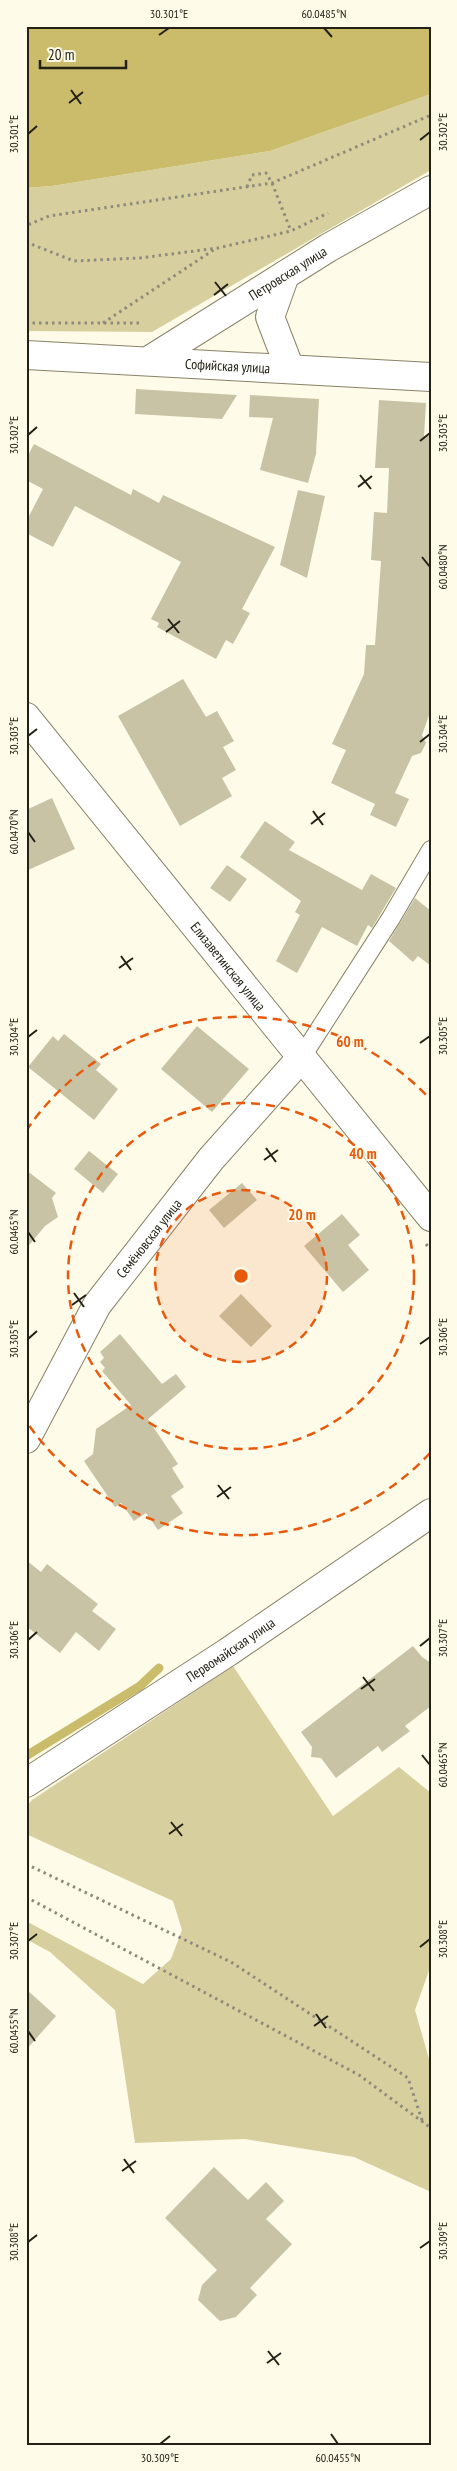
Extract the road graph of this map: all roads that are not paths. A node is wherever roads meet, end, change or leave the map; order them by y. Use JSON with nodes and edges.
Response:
{"nodes":[{"id":1,"x":431,"y":190,"type":"edge"},
{"id":2,"x":285,"y":275,"type":"junction"},
{"id":3,"x":26,"y":355,"type":"edge"},
{"id":4,"x":148,"y":361,"type":"junction"},
{"id":5,"x":290,"y":369,"type":"junction"},
{"id":6,"x":431,"y":377,"type":"edge"},
{"id":7,"x":26,"y":717,"type":"edge"},
{"id":8,"x":431,"y":850,"type":"edge"},
{"id":9,"x":301,"y":1058,"type":"junction"},
{"id":10,"x":431,"y":1217,"type":"edge"},
{"id":11,"x":26,"y":1439,"type":"edge"},
{"id":12,"x":431,"y":1513,"type":"edge"},
{"id":13,"x":26,"y":1783,"type":"edge"}],
"edges":[{"from":1,"to":2,"type":"street","name":"Петровская улица"},
{"from":2,"to":4,"type":"street","name":"Петровская улица"},
{"from":2,"to":5,"type":"street"},
{"from":3,"to":4,"type":"street","name":"Софийская улица"},
{"from":4,"to":5,"type":"street","name":"Софийская улица"},
{"from":5,"to":6,"type":"street","name":"Софийская улица"},
{"from":7,"to":9,"type":"street","name":"Елизаветинская улица"},
{"from":8,"to":9,"type":"lane"},
{"from":9,"to":10,"type":"street","name":"Елизаветинская улица"},
{"from":9,"to":11,"type":"street","name":"Семёновская улица"},
{"from":12,"to":13,"type":"street","name":"Первомайская улица"}]}
